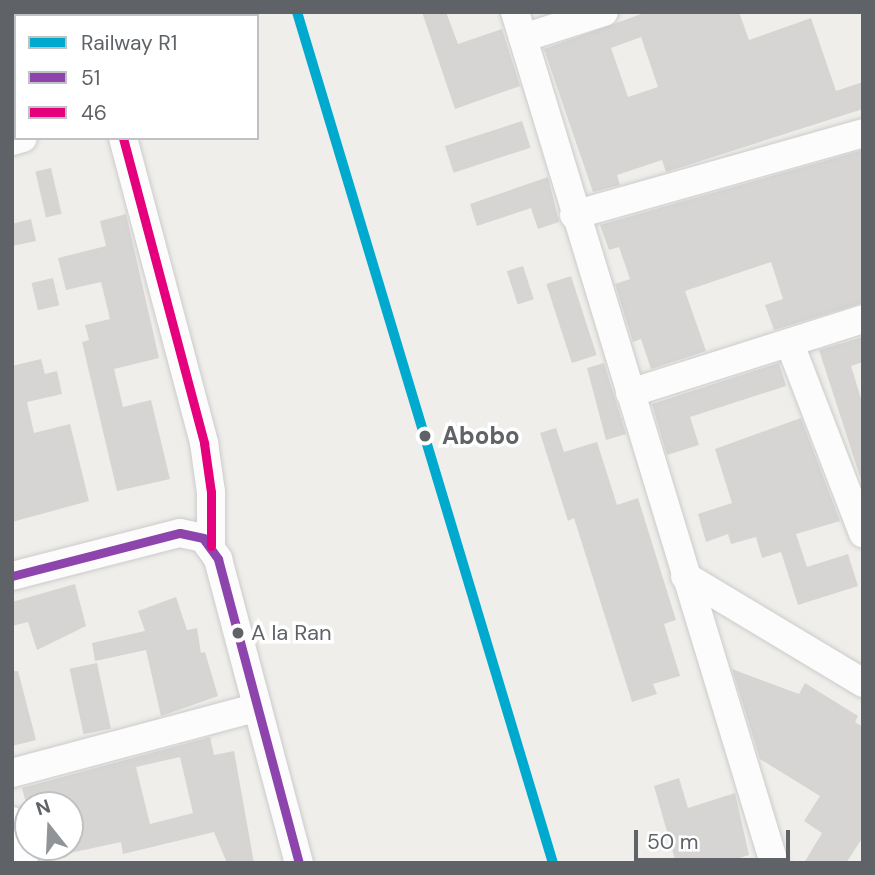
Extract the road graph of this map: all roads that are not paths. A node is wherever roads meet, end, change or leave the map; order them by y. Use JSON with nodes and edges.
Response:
{"nodes":[{"id":1,"x":604,"y":12,"type":"edge"},
{"id":2,"x":519,"y":25,"type":"edge"},
{"id":3,"x":863,"y":133,"type":"edge"},
{"id":4,"x":124,"y":140,"type":"edge"},
{"id":5,"x":574,"y":215,"type":"junction"},
{"id":6,"x":863,"y":319,"type":"edge"},
{"id":7,"x":790,"y":344,"type":"junction"},
{"id":8,"x":630,"y":393,"type":"junction"},
{"id":9,"x":863,"y":533,"type":"edge"},
{"id":10,"x":211,"y":546,"type":"junction"},
{"id":11,"x":12,"y":576,"type":"edge"},
{"id":12,"x":685,"y":576,"type":"junction"},
{"id":13,"x":863,"y":683,"type":"edge"},
{"id":14,"x":255,"y":708,"type":"junction"},
{"id":15,"x":12,"y":774,"type":"edge"},
{"id":16,"x":12,"y":821,"type":"edge"},
{"id":17,"x":24,"y":863,"type":"edge"},
{"id":18,"x":299,"y":863,"type":"edge"},
{"id":19,"x":774,"y":863,"type":"edge"}],
"edges":[{"from":1,"to":2,"type":"street"},
{"from":2,"to":5,"type":"street"},
{"from":3,"to":5,"type":"street"},
{"from":4,"to":10,"type":"street"},
{"from":5,"to":8,"type":"street"},
{"from":6,"to":7,"type":"street"},
{"from":7,"to":8,"type":"street"},
{"from":7,"to":9,"type":"street"},
{"from":8,"to":12,"type":"street"},
{"from":10,"to":11,"type":"street"},
{"from":10,"to":14,"type":"street"},
{"from":12,"to":13,"type":"street"},
{"from":12,"to":19,"type":"street"},
{"from":14,"to":15,"type":"street"},
{"from":14,"to":18,"type":"street"},
{"from":16,"to":17,"type":"street"}]}
